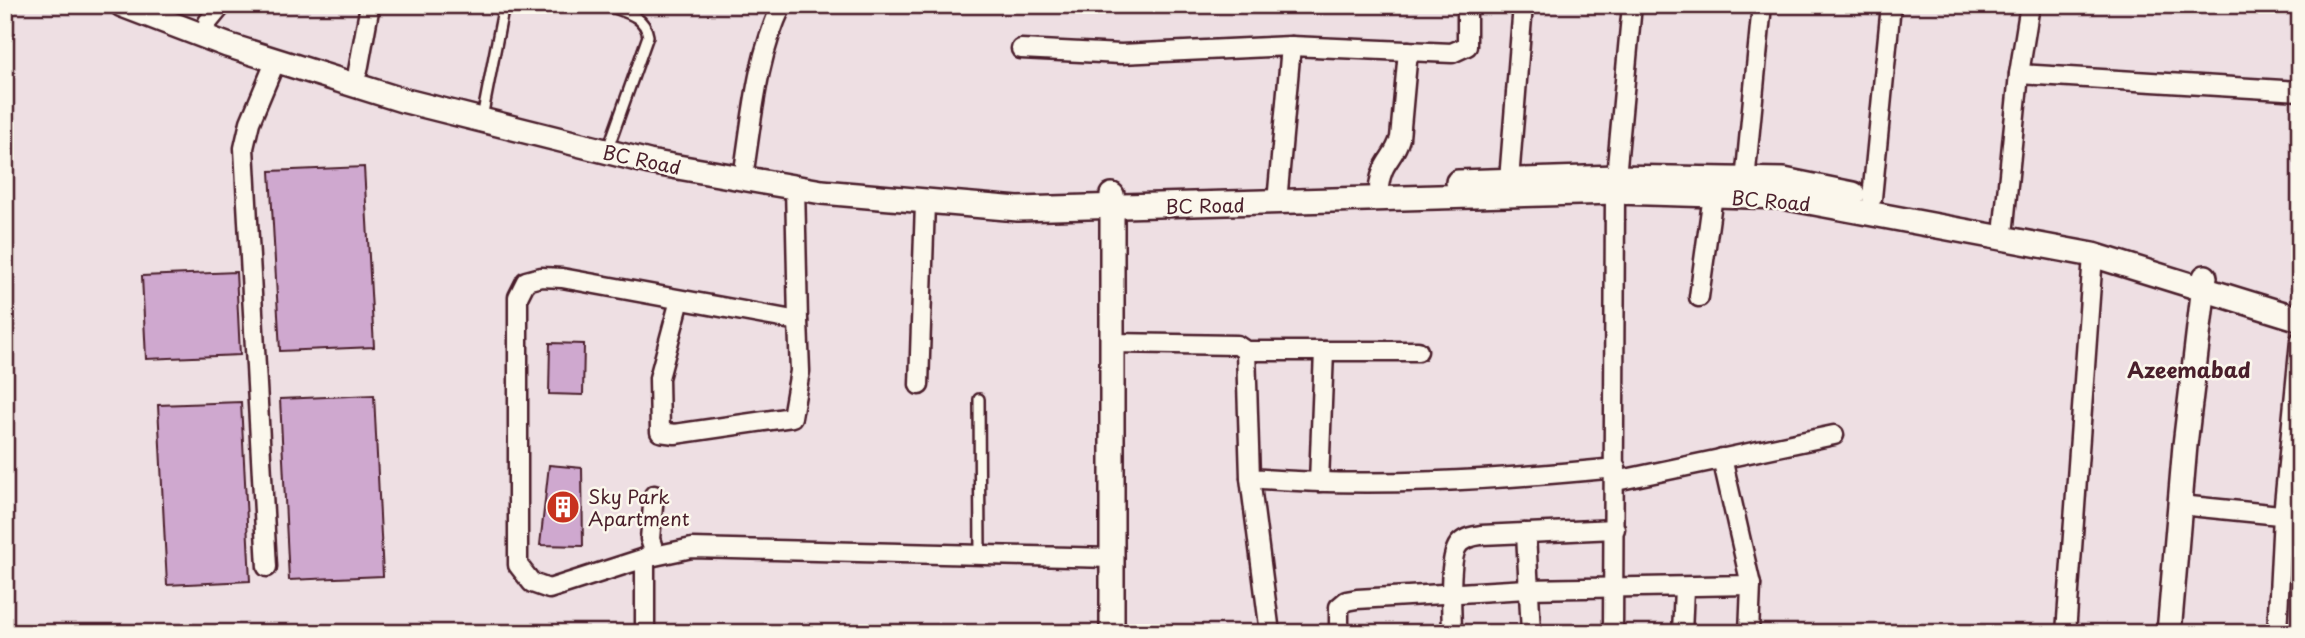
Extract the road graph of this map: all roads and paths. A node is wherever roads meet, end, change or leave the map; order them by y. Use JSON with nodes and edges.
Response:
{"nodes":[{"id":1,"x":122,"y":5,"type":"edge"},
{"id":2,"x":164,"y":5,"type":"edge"},
{"id":3,"x":370,"y":5,"type":"edge"},
{"id":4,"x":504,"y":5,"type":"edge"},
{"id":5,"x":606,"y":5,"type":"edge"},
{"id":6,"x":782,"y":5,"type":"edge"},
{"id":7,"x":1467,"y":5,"type":"edge"},
{"id":8,"x":1523,"y":5,"type":"edge"},
{"id":9,"x":1632,"y":5,"type":"edge"},
{"id":10,"x":1762,"y":5,"type":"edge"},
{"id":11,"x":1891,"y":5,"type":"edge"},
{"id":12,"x":2030,"y":5,"type":"edge"},
{"id":13,"x":215,"y":13,"type":"edge"},
{"id":14,"x":1291,"y":46,"type":"junction"},
{"id":15,"x":1021,"y":49,"type":"dead end"},
{"id":16,"x":1408,"y":51,"type":"junction"},
{"id":17,"x":276,"y":60,"type":"junction"},
{"id":18,"x":2019,"y":74,"type":"junction"},
{"id":19,"x":356,"y":77,"type":"junction"},
{"id":20,"x":2300,"y":91,"type":"edge"},
{"id":21,"x":483,"y":114,"type":"junction"},
{"id":22,"x":611,"y":140,"type":"junction"},
{"id":23,"x":746,"y":164,"type":"junction"},
{"id":24,"x":796,"y":180,"type":"junction"},
{"id":25,"x":1509,"y":180,"type":"junction"},
{"id":26,"x":1616,"y":184,"type":"junction"},
{"id":27,"x":1379,"y":187,"type":"junction"},
{"id":28,"x":1745,"y":188,"type":"junction"},
{"id":29,"x":1278,"y":191,"type":"junction"},
{"id":30,"x":1713,"y":195,"type":"junction"},
{"id":31,"x":1872,"y":198,"type":"junction"},
{"id":32,"x":1112,"y":201,"type":"junction"},
{"id":33,"x":926,"y":203,"type":"junction"},
{"id":34,"x":2003,"y":231,"type":"junction"},
{"id":35,"x":2093,"y":256,"type":"junction"},
{"id":36,"x":2203,"y":283,"type":"junction"},
{"id":37,"x":1699,"y":297,"type":"dead end"},
{"id":38,"x":680,"y":300,"type":"junction"},
{"id":39,"x":2300,"y":306,"type":"edge"},
{"id":40,"x":2300,"y":319,"type":"edge"},
{"id":41,"x":798,"y":321,"type":"junction"},
{"id":42,"x":2300,"y":341,"type":"edge"},
{"id":43,"x":1112,"y":343,"type":"junction"},
{"id":44,"x":1246,"y":351,"type":"junction"},
{"id":45,"x":1324,"y":351,"type":"junction"},
{"id":46,"x":1418,"y":351,"type":"dead end"},
{"id":47,"x":919,"y":385,"type":"dead end"},
{"id":48,"x":979,"y":399,"type":"dead end"},
{"id":49,"x":1834,"y":435,"type":"dead end"},
{"id":50,"x":1723,"y":458,"type":"junction"},
{"id":51,"x":1616,"y":474,"type":"junction"},
{"id":52,"x":1250,"y":478,"type":"junction"},
{"id":53,"x":1319,"y":482,"type":"junction"},
{"id":54,"x":654,"y":495,"type":"dead end"},
{"id":55,"x":2180,"y":505,"type":"junction"},
{"id":56,"x":2291,"y":516,"type":"edge"},
{"id":57,"x":1615,"y":530,"type":"junction"},
{"id":58,"x":1526,"y":533,"type":"junction"},
{"id":59,"x":980,"y":553,"type":"junction"},
{"id":60,"x":645,"y":558,"type":"junction"},
{"id":61,"x":1112,"y":558,"type":"junction"},
{"id":62,"x":267,"y":567,"type":"dead end"},
{"id":63,"x":1751,"y":585,"type":"junction"},
{"id":64,"x":1615,"y":588,"type":"junction"},
{"id":65,"x":1684,"y":588,"type":"junction"},
{"id":66,"x":1527,"y":589,"type":"junction"},
{"id":67,"x":1451,"y":594,"type":"junction"},
{"id":68,"x":645,"y":633,"type":"edge"},
{"id":69,"x":1112,"y":633,"type":"edge"},
{"id":70,"x":1270,"y":633,"type":"edge"},
{"id":71,"x":1339,"y":633,"type":"edge"},
{"id":72,"x":1452,"y":633,"type":"edge"},
{"id":73,"x":1531,"y":633,"type":"edge"},
{"id":74,"x":1613,"y":633,"type":"edge"},
{"id":75,"x":1682,"y":633,"type":"edge"},
{"id":76,"x":1749,"y":633,"type":"edge"},
{"id":77,"x":2066,"y":633,"type":"edge"},
{"id":78,"x":2169,"y":633,"type":"edge"},
{"id":79,"x":2277,"y":633,"type":"edge"}],
"edges":[{"from":1,"to":17,"type":"street","name":"BC Road"},
{"from":2,"to":13,"type":"street","name":"BC Road"},
{"from":3,"to":19,"type":"street"},
{"from":4,"to":21,"type":"lane"},
{"from":5,"to":22,"type":"lane"},
{"from":6,"to":23,"type":"street"},
{"from":7,"to":16,"type":"street"},
{"from":8,"to":25,"type":"street"},
{"from":9,"to":26,"type":"street"},
{"from":10,"to":28,"type":"street"},
{"from":11,"to":31,"type":"street"},
{"from":12,"to":18,"type":"street"},
{"from":13,"to":19,"type":"street","name":"BC Road"},
{"from":14,"to":15,"type":"street"},
{"from":14,"to":16,"type":"street"},
{"from":14,"to":29,"type":"street"},
{"from":16,"to":27,"type":"street"},
{"from":17,"to":19,"type":"street","name":"BC Road"},
{"from":17,"to":62,"type":"street"},
{"from":18,"to":20,"type":"street"},
{"from":18,"to":34,"type":"street"},
{"from":19,"to":21,"type":"street","name":"BC Road"},
{"from":21,"to":22,"type":"street","name":"BC Road"},
{"from":21,"to":24,"type":"street","name":"BC Road"},
{"from":22,"to":23,"type":"street","name":"BC Road"},
{"from":23,"to":24,"type":"street","name":"BC Road"},
{"from":24,"to":32,"type":"street","name":"BC Road"},
{"from":24,"to":33,"type":"street","name":"BC Road"},
{"from":24,"to":41,"type":"street"},
{"from":25,"to":26,"type":"street","name":"BC Road"},
{"from":25,"to":27,"type":"street","name":"BC Road"},
{"from":26,"to":28,"type":"street","name":"BC Road"},
{"from":26,"to":30,"type":"street","name":"BC Road"},
{"from":26,"to":32,"type":"street","name":"BC Road"},
{"from":26,"to":51,"type":"street"},
{"from":27,"to":29,"type":"street","name":"BC Road"},
{"from":28,"to":30,"type":"street","name":"BC Road"},
{"from":28,"to":31,"type":"street","name":"BC Road"},
{"from":28,"to":34,"type":"street","name":"BC Road"},
{"from":29,"to":32,"type":"street","name":"BC Road"},
{"from":30,"to":37,"type":"street"},
{"from":31,"to":34,"type":"street","name":"BC Road"},
{"from":32,"to":33,"type":"street","name":"BC Road"},
{"from":32,"to":43,"type":"street"},
{"from":33,"to":47,"type":"street"},
{"from":34,"to":35,"type":"street","name":"BC Road"},
{"from":34,"to":36,"type":"street","name":"BC Road"},
{"from":35,"to":36,"type":"street","name":"BC Road"},
{"from":35,"to":77,"type":"street"},
{"from":36,"to":39,"type":"street","name":"BC Road"},
{"from":36,"to":40,"type":"street","name":"BC Road"},
{"from":36,"to":55,"type":"street"},
{"from":38,"to":41,"type":"street"},
{"from":38,"to":41,"type":"street"},
{"from":38,"to":60,"type":"street"},
{"from":42,"to":56,"type":"street"},
{"from":43,"to":44,"type":"street"},
{"from":43,"to":61,"type":"street"},
{"from":44,"to":45,"type":"street"},
{"from":44,"to":52,"type":"street"},
{"from":45,"to":46,"type":"street"},
{"from":45,"to":53,"type":"street"},
{"from":48,"to":59,"type":"lane"},
{"from":49,"to":50,"type":"street"},
{"from":50,"to":51,"type":"street"},
{"from":50,"to":63,"type":"street"},
{"from":51,"to":53,"type":"street"},
{"from":51,"to":57,"type":"street"},
{"from":52,"to":53,"type":"street"},
{"from":52,"to":70,"type":"street"},
{"from":54,"to":60,"type":"street"},
{"from":55,"to":56,"type":"street"},
{"from":55,"to":78,"type":"street"},
{"from":56,"to":79,"type":"street"},
{"from":57,"to":58,"type":"street"},
{"from":57,"to":64,"type":"street"},
{"from":58,"to":66,"type":"street"},
{"from":58,"to":67,"type":"street"},
{"from":59,"to":60,"type":"street"},
{"from":59,"to":61,"type":"street"},
{"from":60,"to":68,"type":"street"},
{"from":61,"to":69,"type":"street"},
{"from":63,"to":65,"type":"street"},
{"from":63,"to":76,"type":"street"},
{"from":64,"to":65,"type":"street"},
{"from":64,"to":66,"type":"street"},
{"from":64,"to":74,"type":"street"},
{"from":65,"to":75,"type":"street"},
{"from":66,"to":67,"type":"street"},
{"from":66,"to":73,"type":"street"},
{"from":67,"to":71,"type":"street"},
{"from":67,"to":72,"type":"street"}]}
